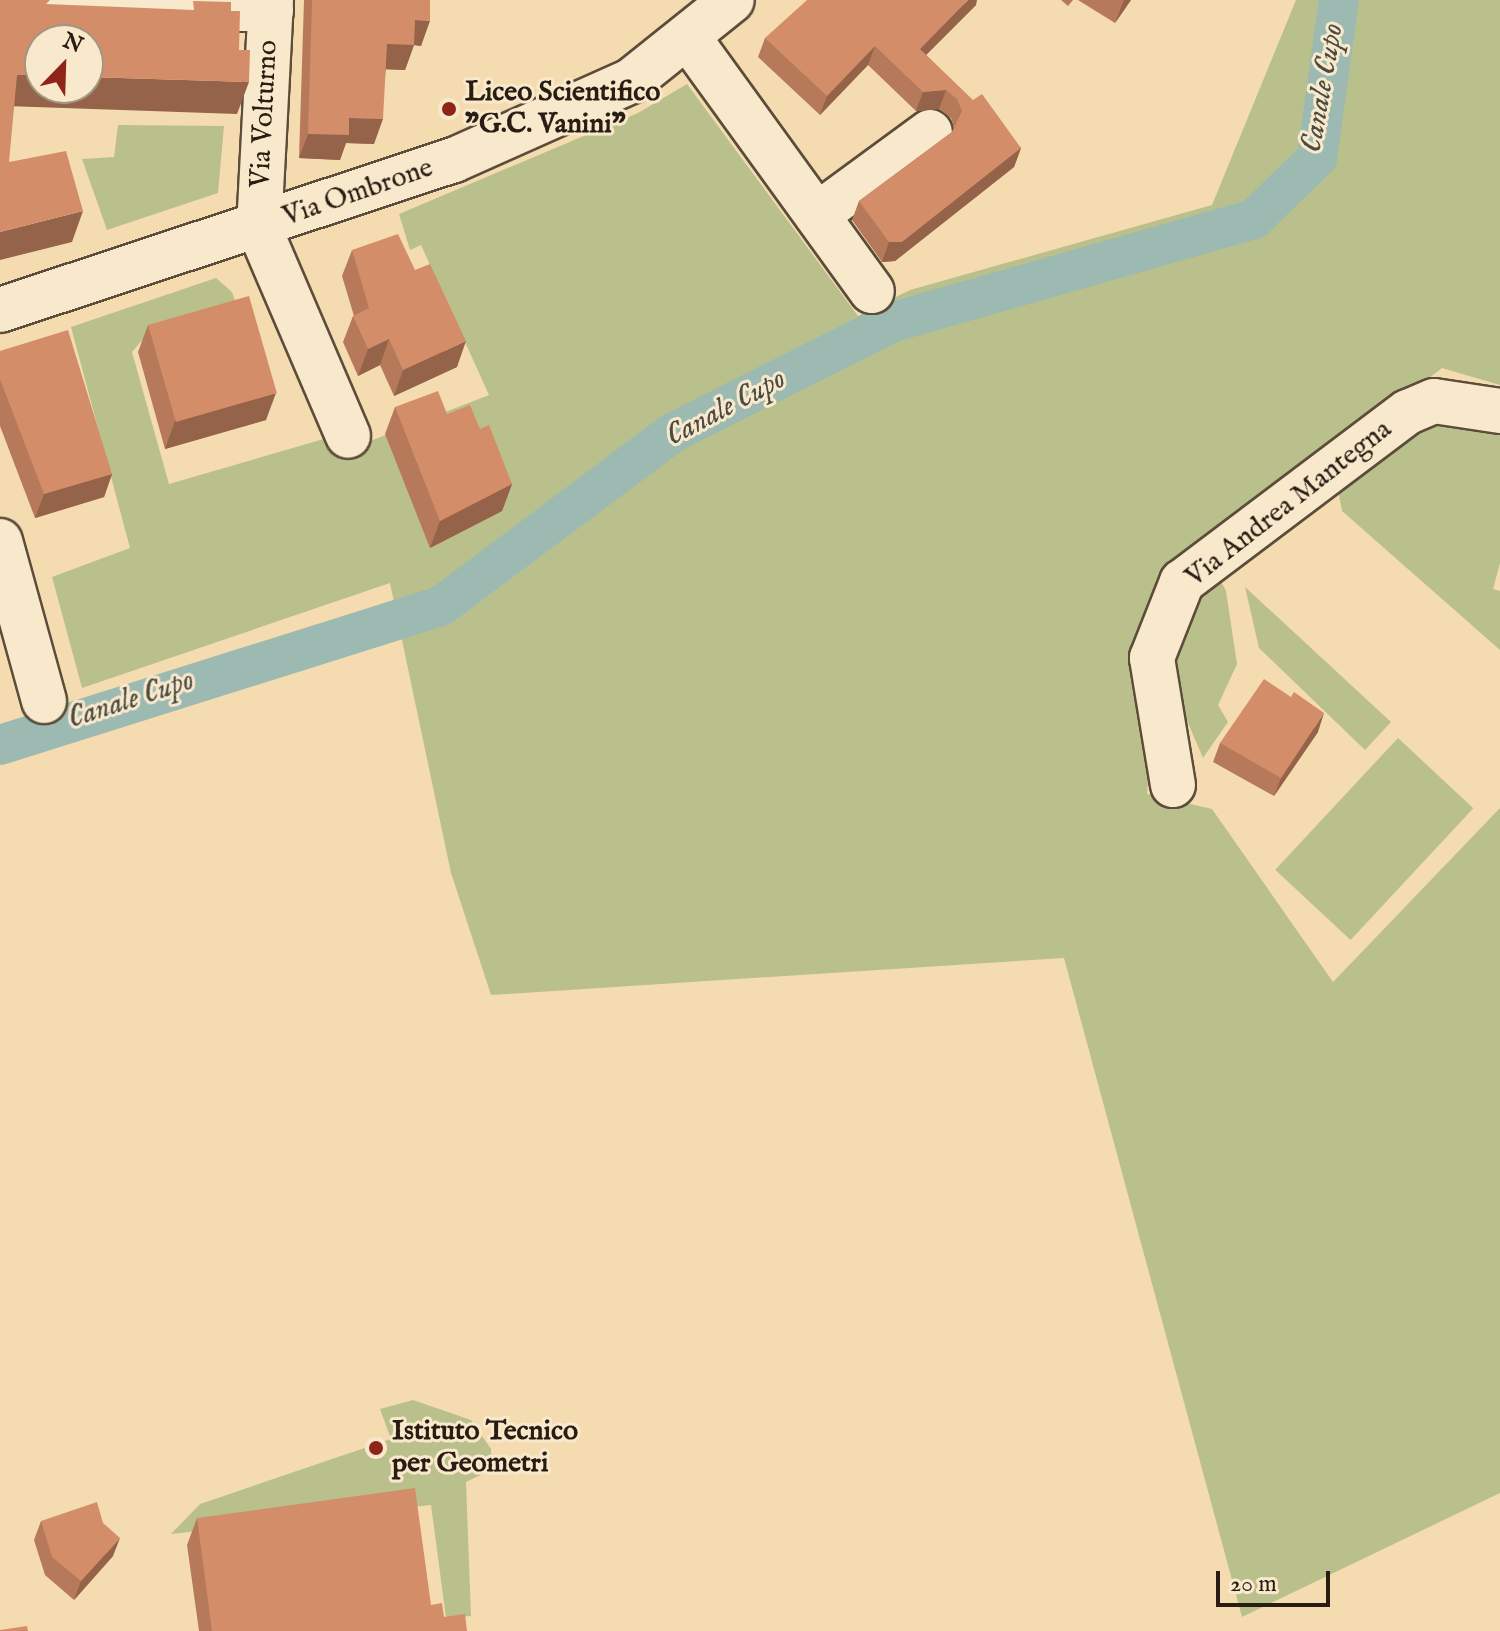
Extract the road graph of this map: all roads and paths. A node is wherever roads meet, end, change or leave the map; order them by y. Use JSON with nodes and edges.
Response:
{"nodes":[{"id":1,"x":732,"y":0,"type":"edge"},
{"id":2,"x":0,"y":2,"type":"edge"},
{"id":3,"x":271,"y":5,"type":"edge"},
{"id":4,"x":690,"y":40,"type":"junction"},
{"id":5,"x":930,"y":132,"type":"dead end"},
{"id":6,"x":817,"y":215,"type":"junction"},
{"id":7,"x":259,"y":228,"type":"junction"},
{"id":8,"x":872,"y":291,"type":"dead end"},
{"id":9,"x":0,"y":310,"type":"edge"},
{"id":10,"x":1500,"y":411,"type":"edge"},
{"id":11,"x":348,"y":436,"type":"dead end"},
{"id":12,"x":0,"y":541,"type":"edge"},
{"id":13,"x":44,"y":701,"type":"dead end"},
{"id":14,"x":1173,"y":785,"type":"dead end"}],
"edges":[{"from":1,"to":4,"type":"street","name":"Via Ombrone"},
{"from":2,"to":3,"type":"street"},
{"from":3,"to":7,"type":"street","name":"Via Volturno"},
{"from":4,"to":6,"type":"street"},
{"from":4,"to":7,"type":"street","name":"Via Ombrone"},
{"from":5,"to":6,"type":"street"},
{"from":6,"to":8,"type":"street"},
{"from":7,"to":9,"type":"street","name":"Via Ombrone"},
{"from":7,"to":11,"type":"street"},
{"from":10,"to":14,"type":"street","name":"Via Andrea Mantegna"},
{"from":12,"to":13,"type":"street"}]}
